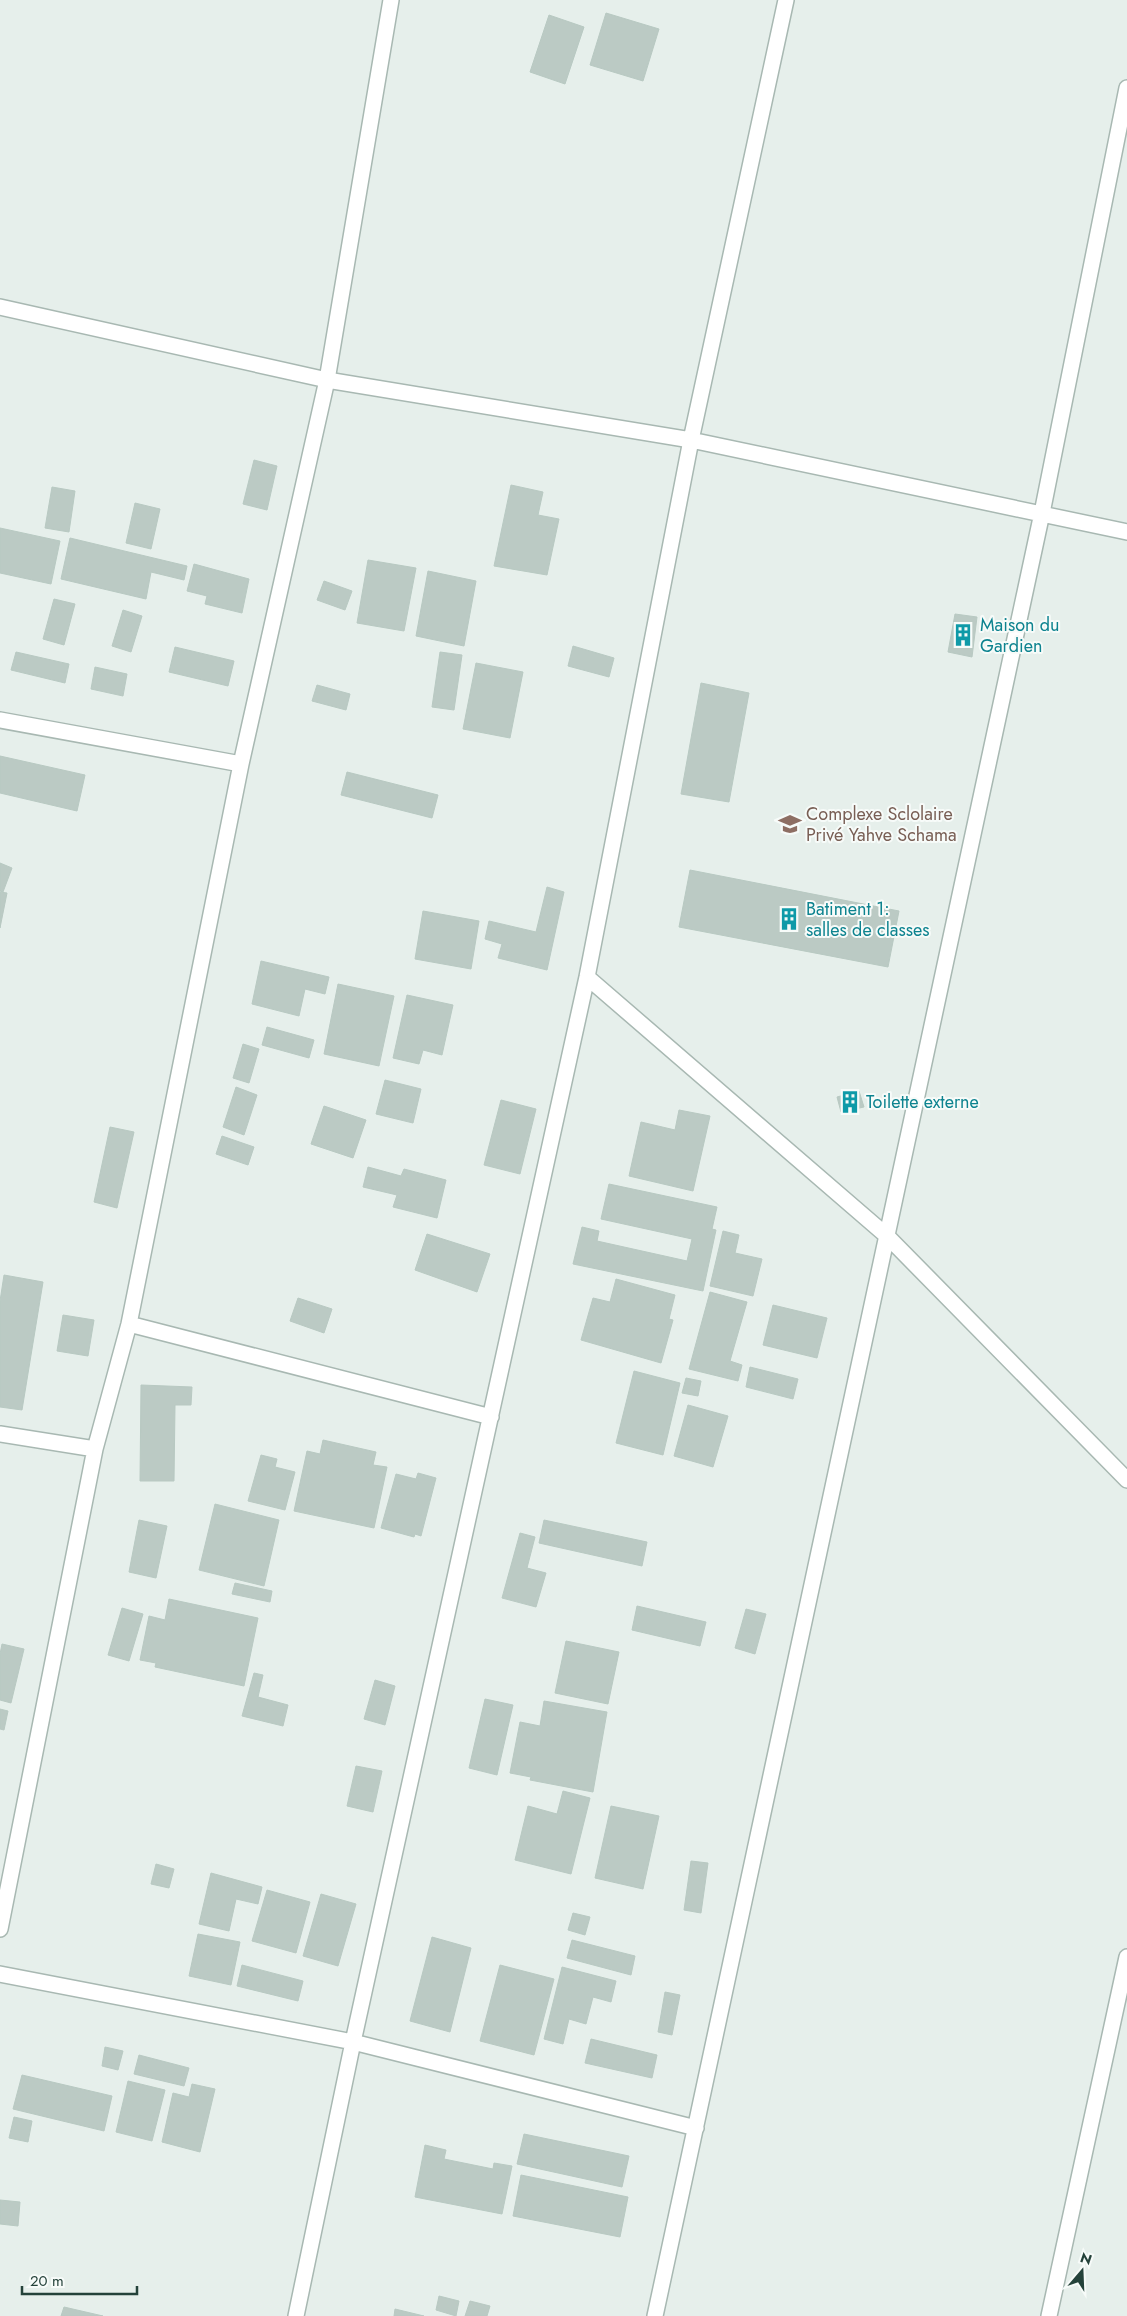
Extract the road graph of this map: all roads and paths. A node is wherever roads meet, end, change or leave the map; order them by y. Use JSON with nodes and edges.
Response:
{"nodes":[{"id":1,"x":390,"y":0,"type":"edge"},
{"id":2,"x":786,"y":0,"type":"edge"},
{"id":3,"x":1127,"y":88,"type":"edge"},
{"id":4,"x":0,"y":307,"type":"edge"},
{"id":5,"x":327,"y":380,"type":"junction"},
{"id":6,"x":691,"y":440,"type":"junction"},
{"id":7,"x":1042,"y":513,"type":"junction"},
{"id":8,"x":1127,"y":532,"type":"edge"},
{"id":9,"x":0,"y":720,"type":"edge"},
{"id":10,"x":241,"y":764,"type":"junction"},
{"id":11,"x":587,"y":977,"type":"junction"},
{"id":12,"x":887,"y":1236,"type":"junction"},
{"id":13,"x":129,"y":1324,"type":"junction"},
{"id":14,"x":491,"y":1417,"type":"junction"},
{"id":15,"x":0,"y":1434,"type":"edge"},
{"id":16,"x":95,"y":1449,"type":"junction"},
{"id":17,"x":1127,"y":1480,"type":"edge"},
{"id":18,"x":0,"y":1929,"type":"edge"},
{"id":19,"x":1127,"y":1957,"type":"edge"},
{"id":20,"x":0,"y":1974,"type":"edge"},
{"id":21,"x":352,"y":2042,"type":"junction"},
{"id":22,"x":696,"y":2128,"type":"junction"},
{"id":23,"x":296,"y":2316,"type":"edge"},
{"id":24,"x":655,"y":2316,"type":"edge"},
{"id":25,"x":1049,"y":2316,"type":"edge"}],
"edges":[{"from":1,"to":5,"type":"street"},
{"from":2,"to":6,"type":"street"},
{"from":3,"to":7,"type":"street"},
{"from":4,"to":5,"type":"street"},
{"from":5,"to":6,"type":"street"},
{"from":5,"to":10,"type":"street"},
{"from":6,"to":7,"type":"street"},
{"from":6,"to":11,"type":"street"},
{"from":7,"to":8,"type":"street"},
{"from":7,"to":12,"type":"street"},
{"from":9,"to":10,"type":"street"},
{"from":10,"to":13,"type":"street"},
{"from":11,"to":12,"type":"street"},
{"from":11,"to":14,"type":"street"},
{"from":12,"to":17,"type":"street"},
{"from":12,"to":22,"type":"street"},
{"from":13,"to":14,"type":"street"},
{"from":13,"to":16,"type":"street"},
{"from":14,"to":21,"type":"street"},
{"from":15,"to":16,"type":"street"},
{"from":16,"to":18,"type":"street"},
{"from":19,"to":25,"type":"street"},
{"from":20,"to":21,"type":"street"},
{"from":21,"to":22,"type":"street"},
{"from":21,"to":23,"type":"street"},
{"from":22,"to":24,"type":"street"}]}
